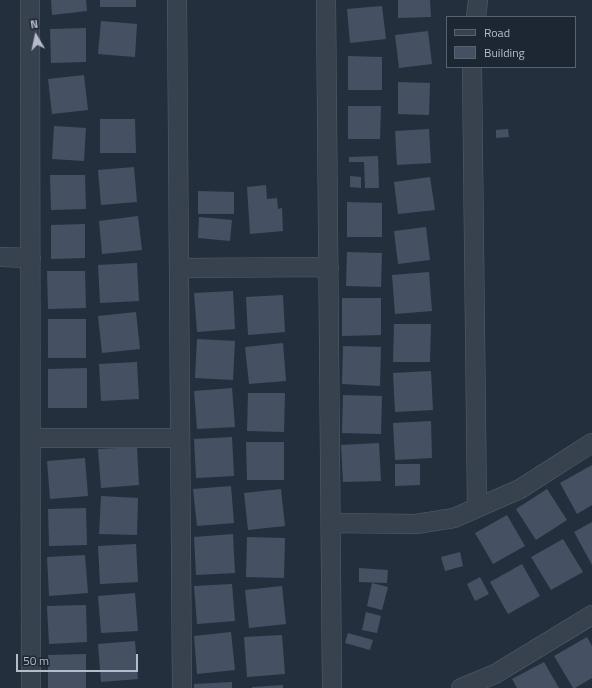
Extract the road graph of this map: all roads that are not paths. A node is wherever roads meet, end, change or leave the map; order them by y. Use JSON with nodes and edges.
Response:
{"nodes":[{"id":1,"x":30,"y":0,"type":"edge"},
{"id":2,"x":177,"y":0,"type":"edge"},
{"id":3,"x":326,"y":0,"type":"edge"},
{"id":4,"x":478,"y":0,"type":"edge"},
{"id":5,"x":476,"y":16,"type":"edge"},
{"id":6,"x":472,"y":68,"type":"edge"},
{"id":7,"x":0,"y":258,"type":"edge"},
{"id":8,"x":31,"y":258,"type":"junction"},
{"id":9,"x":329,"y":267,"type":"junction"},
{"id":10,"x":179,"y":268,"type":"junction"},
{"id":11,"x":31,"y":438,"type":"junction"},
{"id":12,"x":180,"y":438,"type":"junction"},
{"id":13,"x":592,"y":443,"type":"edge"},
{"id":14,"x":477,"y":508,"type":"junction"},
{"id":15,"x":331,"y":523,"type":"junction"},
{"id":16,"x":592,"y":615,"type":"edge"},
{"id":17,"x":31,"y":688,"type":"edge"},
{"id":18,"x":182,"y":688,"type":"edge"},
{"id":19,"x":332,"y":688,"type":"edge"},
{"id":20,"x":461,"y":688,"type":"edge"}],
"edges":[{"from":1,"to":8,"type":"street"},
{"from":2,"to":10,"type":"street"},
{"from":3,"to":9,"type":"street"},
{"from":4,"to":5,"type":"street"},
{"from":6,"to":14,"type":"street"},
{"from":7,"to":8,"type":"street"},
{"from":8,"to":11,"type":"street"},
{"from":9,"to":10,"type":"street"},
{"from":9,"to":15,"type":"street"},
{"from":10,"to":12,"type":"street"},
{"from":11,"to":12,"type":"street"},
{"from":11,"to":17,"type":"street"},
{"from":12,"to":18,"type":"street"},
{"from":13,"to":14,"type":"street"},
{"from":14,"to":15,"type":"street"},
{"from":15,"to":19,"type":"street"},
{"from":16,"to":20,"type":"street"}]}
